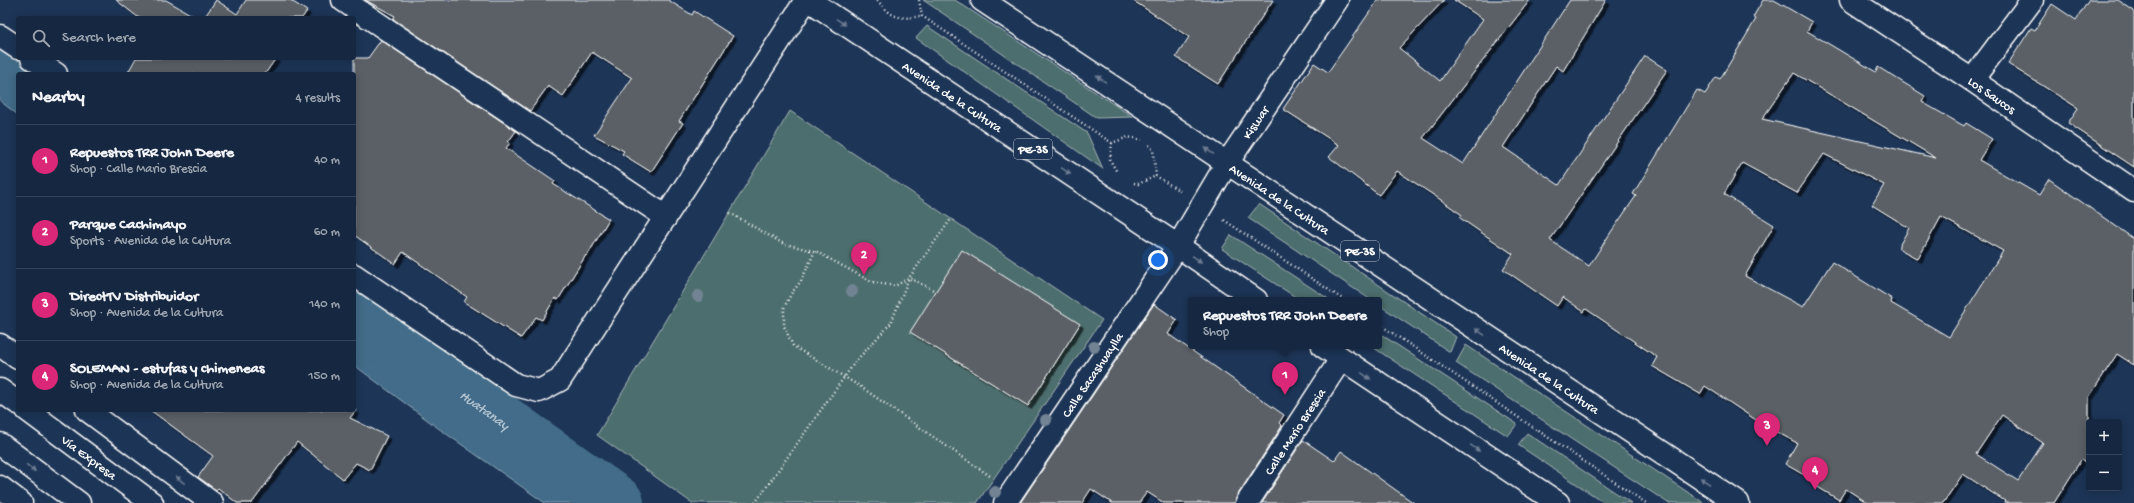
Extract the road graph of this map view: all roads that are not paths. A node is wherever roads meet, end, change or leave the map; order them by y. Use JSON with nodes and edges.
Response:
{"nodes":[{"id":1,"x":343,"y":0,"type":"edge"},
{"id":2,"x":808,"y":0,"type":"edge"},
{"id":3,"x":982,"y":0,"type":"edge"},
{"id":4,"x":1337,"y":0,"type":"edge"},
{"id":5,"x":1851,"y":0,"type":"edge"},
{"id":6,"x":2032,"y":0,"type":"edge"},
{"id":7,"x":0,"y":36,"type":"edge"},
{"id":8,"x":16,"y":47,"type":"edge"},
{"id":9,"x":35,"y":60,"type":"edge"},
{"id":10,"x":53,"y":72,"type":"edge"},
{"id":11,"x":1972,"y":80,"type":"junction"},
{"id":12,"x":1227,"y":163,"type":"junction"},
{"id":13,"x":2134,"y":191,"type":"edge"},
{"id":14,"x":666,"y":217,"type":"junction"},
{"id":15,"x":1178,"y":246,"type":"junction"},
{"id":16,"x":356,"y":276,"type":"edge"},
{"id":17,"x":1252,"y":297,"type":"edge"},
{"id":18,"x":0,"y":345,"type":"edge"},
{"id":19,"x":1327,"y":349,"type":"edge"},
{"id":20,"x":16,"y":357,"type":"edge"},
{"id":21,"x":1341,"y":359,"type":"junction"},
{"id":22,"x":0,"y":390,"type":"edge"},
{"id":23,"x":16,"y":402,"type":"edge"},
{"id":24,"x":30,"y":412,"type":"edge"},
{"id":25,"x":90,"y":412,"type":"edge"},
{"id":26,"x":0,"y":444,"type":"edge"},
{"id":27,"x":0,"y":487,"type":"edge"},
{"id":28,"x":21,"y":503,"type":"edge"},
{"id":29,"x":79,"y":503,"type":"edge"},
{"id":30,"x":152,"y":503,"type":"edge"},
{"id":31,"x":212,"y":503,"type":"edge"},
{"id":32,"x":1005,"y":503,"type":"edge"},
{"id":33,"x":1247,"y":503,"type":"edge"},
{"id":34,"x":1558,"y":503,"type":"edge"},
{"id":35,"x":1738,"y":503,"type":"edge"}],
"edges":[{"from":1,"to":14,"type":"main road"},
{"from":2,"to":14,"type":"main road"},
{"from":2,"to":15,"type":"main road","name":"Avenida de la Cultura","number":"PE-3S","one_way":true},
{"from":12,"to":3,"type":"main road","name":"Avenida de la Cultura","number":"PE-3S","one_way":true},
{"from":4,"to":12,"type":"main road","name":"Kiswar"},
{"from":5,"to":11,"type":"main road","name":"Los Saucos"},
{"from":6,"to":11,"type":"main road"},
{"from":7,"to":8,"type":"main road"},
{"from":9,"to":10,"type":"main road"},
{"from":11,"to":13,"type":"main road","name":"Los Saucos"},
{"from":12,"to":15,"type":"main road","name":"Kiswar"},
{"from":35,"to":12,"type":"main road","name":"Avenida de la Cultura","number":"PE-3S","one_way":true},
{"from":14,"to":16,"type":"main road"},
{"from":15,"to":17,"type":"main road","name":"Avenida de la Cultura","number":"PE-3S","one_way":true},
{"from":15,"to":32,"type":"main road","name":"Calle Sacashuaylla"},
{"from":18,"to":20,"type":"main road"},
{"from":19,"to":21,"type":"main road"},
{"from":21,"to":33,"type":"main road","name":"Calle Mario Brescia"},
{"from":21,"to":34,"type":"main road","one_way":true},
{"from":22,"to":23,"type":"main road"},
{"from":24,"to":30,"type":"main road","name":"Vía Expresa"},
{"from":31,"to":25,"type":"main road","one_way":true},
{"from":26,"to":29,"type":"main road","one_way":true},
{"from":27,"to":28,"type":"main road"}]}
